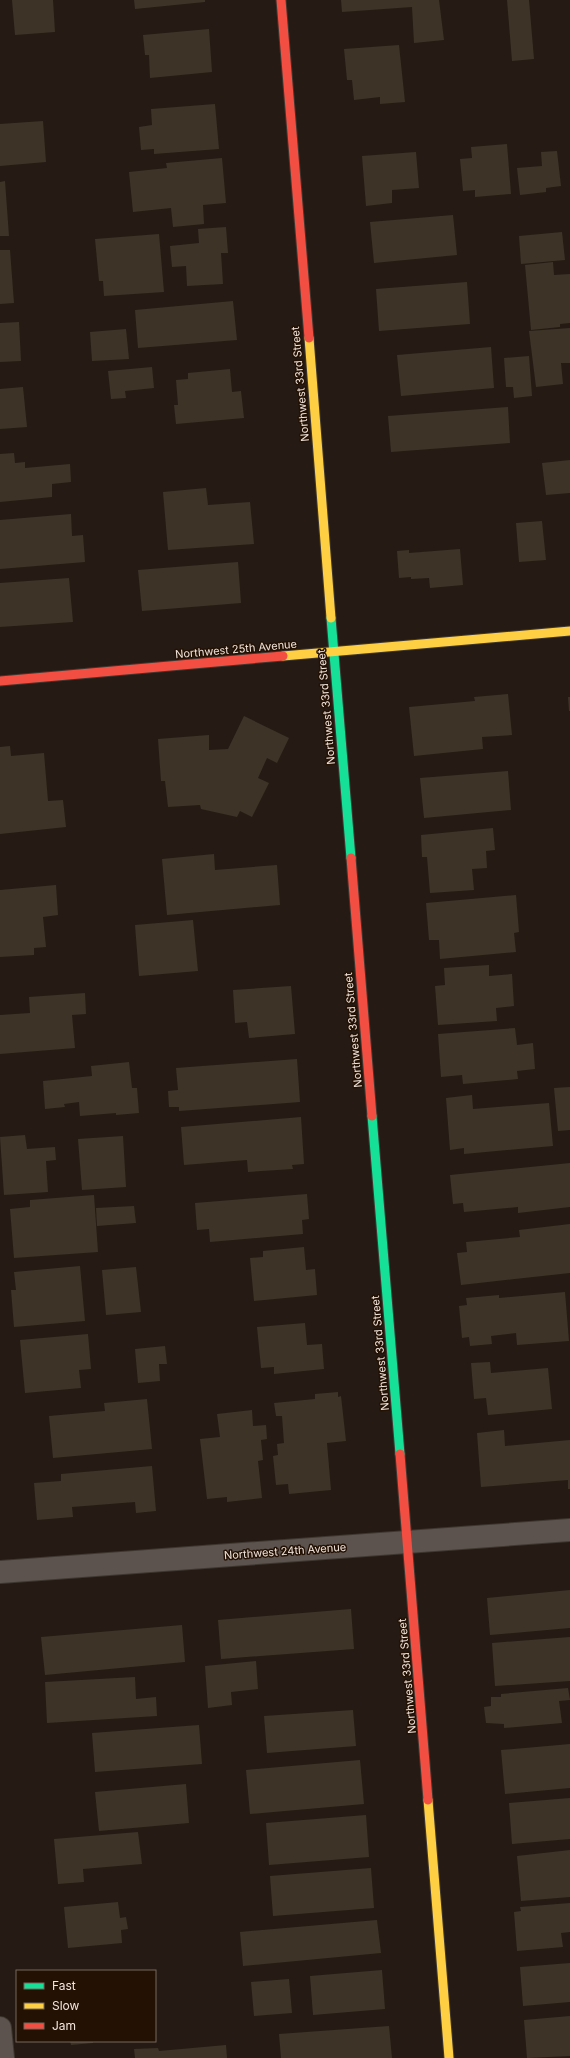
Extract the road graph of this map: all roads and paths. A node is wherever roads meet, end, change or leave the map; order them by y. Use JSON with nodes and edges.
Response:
{"nodes":[{"id":1,"x":281,"y":0,"type":"edge"},
{"id":2,"x":570,"y":631,"type":"edge"},
{"id":3,"x":333,"y":652,"type":"junction"},
{"id":4,"x":0,"y":681,"type":"edge"},
{"id":5,"x":570,"y":1530,"type":"edge"},
{"id":6,"x":408,"y":1542,"type":"junction"},
{"id":7,"x":0,"y":1572,"type":"edge"},
{"id":8,"x":0,"y":2028,"type":"edge"},
{"id":9,"x":2,"y":2058,"type":"edge"},
{"id":10,"x":449,"y":2058,"type":"edge"}],
"edges":[{"from":1,"to":3,"type":"street","name":"Northwest 33rd Street"},
{"from":2,"to":3,"type":"street","name":"Northwest 25th Avenue"},
{"from":3,"to":4,"type":"street","name":"Northwest 25th Avenue"},
{"from":3,"to":6,"type":"street","name":"Northwest 33rd Street"},
{"from":5,"to":6,"type":"street","name":"Northwest 24th Avenue"},
{"from":6,"to":7,"type":"street","name":"Northwest 24th Avenue"},
{"from":6,"to":10,"type":"street","name":"Northwest 33rd Street"},
{"from":8,"to":9,"type":"street"}]}
